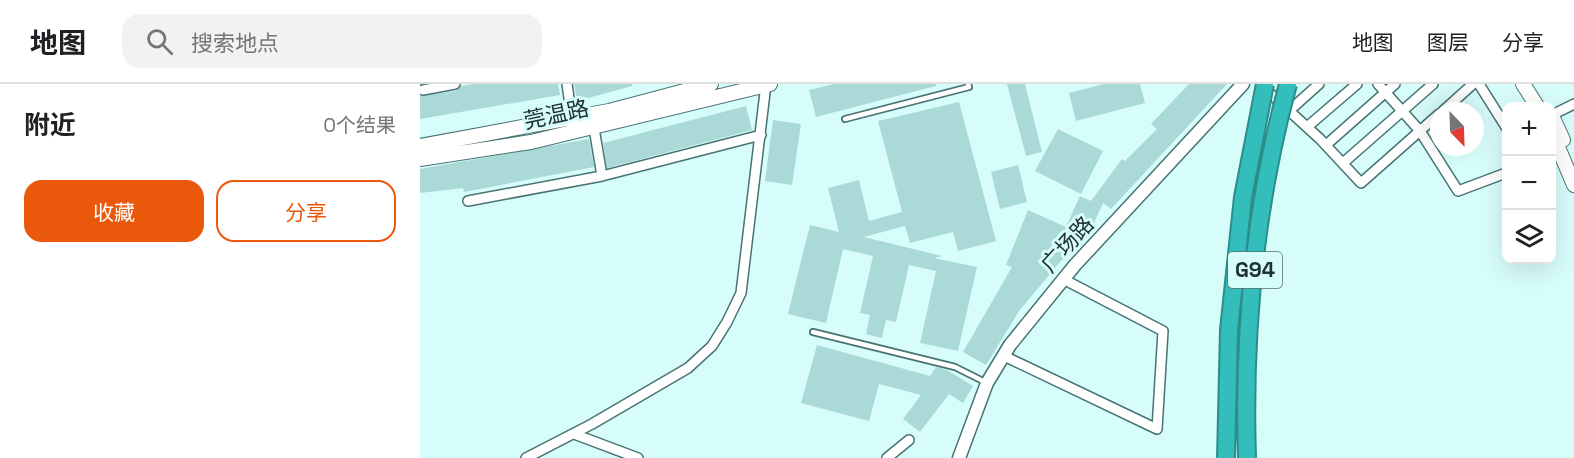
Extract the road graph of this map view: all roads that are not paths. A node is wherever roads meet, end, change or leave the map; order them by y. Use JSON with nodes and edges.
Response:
{"nodes":[{"id":1,"x":455,"y":84,"type":"edge"},
{"id":2,"x":567,"y":84,"type":"edge"},
{"id":3,"x":711,"y":84,"type":"edge"},
{"id":4,"x":767,"y":84,"type":"edge"},
{"id":5,"x":968,"y":84,"type":"edge"},
{"id":6,"x":1243,"y":84,"type":"edge"},
{"id":7,"x":1260,"y":84,"type":"edge"},
{"id":8,"x":1265,"y":84,"type":"edge"},
{"id":9,"x":1288,"y":84,"type":"edge"},
{"id":10,"x":1319,"y":84,"type":"edge"},
{"id":11,"x":1357,"y":84,"type":"edge"},
{"id":12,"x":1378,"y":84,"type":"edge"},
{"id":13,"x":1395,"y":84,"type":"edge"},
{"id":14,"x":1433,"y":84,"type":"edge"},
{"id":15,"x":1473,"y":84,"type":"edge"},
{"id":16,"x":1479,"y":84,"type":"edge"},
{"id":17,"x":1523,"y":84,"type":"edge"},
{"id":18,"x":1533,"y":84,"type":"edge"},
{"id":19,"x":423,"y":90,"type":"dead end"},
{"id":20,"x":1386,"y":92,"type":"junction"},
{"id":21,"x":1453,"y":102,"type":"edge"},
{"id":22,"x":1534,"y":102,"type":"edge"},
{"id":23,"x":1544,"y":102,"type":"edge"},
{"id":24,"x":1574,"y":104,"type":"edge"},
{"id":25,"x":1290,"y":110,"type":"junction"},
{"id":26,"x":1402,"y":111,"type":"junction"},
{"id":27,"x":1556,"y":113,"type":"edge"},
{"id":28,"x":572,"y":118,"type":"junction"},
{"id":29,"x":845,"y":119,"type":"dead end"},
{"id":30,"x":1502,"y":121,"type":"edge"},
{"id":31,"x":1430,"y":122,"type":"edge"},
{"id":32,"x":1556,"y":126,"type":"edge"},
{"id":33,"x":1307,"y":127,"type":"junction"},
{"id":34,"x":594,"y":128,"type":"junction"},
{"id":35,"x":1420,"y":131,"type":"junction"},
{"id":36,"x":761,"y":135,"type":"junction"},
{"id":37,"x":1326,"y":145,"type":"junction"},
{"id":38,"x":420,"y":146,"type":"edge"},
{"id":39,"x":1556,"y":153,"type":"edge"},
{"id":40,"x":420,"y":159,"type":"edge"},
{"id":41,"x":1343,"y":164,"type":"junction"},
{"id":42,"x":1574,"y":164,"type":"edge"},
{"id":43,"x":1502,"y":174,"type":"edge"},
{"id":44,"x":602,"y":176,"type":"junction"},
{"id":45,"x":1574,"y":185,"type":"edge"},
{"id":46,"x":468,"y":201,"type":"dead end"},
{"id":47,"x":1063,"y":279,"type":"junction"},
{"id":48,"x":813,"y":332,"type":"dead end"},
{"id":49,"x":1004,"y":356,"type":"junction"},
{"id":50,"x":987,"y":383,"type":"junction"},
{"id":51,"x":574,"y":434,"type":"junction"},
{"id":52,"x":909,"y":440,"type":"dead end"},
{"id":53,"x":526,"y":458,"type":"edge"},
{"id":54,"x":638,"y":458,"type":"edge"},
{"id":55,"x":887,"y":458,"type":"edge"},
{"id":56,"x":959,"y":458,"type":"edge"},
{"id":57,"x":1226,"y":458,"type":"edge"},
{"id":58,"x":1247,"y":458,"type":"edge"}],
"edges":[{"from":1,"to":19,"type":"street"},
{"from":2,"to":28,"type":"street"},
{"from":3,"to":28,"type":"main road","name":"莞温路"},
{"from":4,"to":34,"type":"main road","name":"莞温路"},
{"from":4,"to":36,"type":"street"},
{"from":5,"to":29,"type":"lane"},
{"from":6,"to":47,"type":"street","name":"广场路"},
{"from":7,"to":25,"type":"street"},
{"from":8,"to":57,"type":"highway","number":"G94","bridge":true},
{"from":9,"to":58,"type":"highway","number":"G94","bridge":true},
{"from":10,"to":25,"type":"street"},
{"from":11,"to":33,"type":"street"},
{"from":12,"to":20,"type":"street"},
{"from":13,"to":20,"type":"street"},
{"from":14,"to":26,"type":"street"},
{"from":15,"to":21,"type":"street"},
{"from":16,"to":30,"type":"street"},
{"from":17,"to":22,"type":"main road"},
{"from":18,"to":23,"type":"main road"},
{"from":20,"to":26,"type":"street"},
{"from":20,"to":37,"type":"street"},
{"from":24,"to":27,"type":"street"},
{"from":25,"to":33,"type":"street"},
{"from":26,"to":35,"type":"street"},
{"from":26,"to":41,"type":"street"},
{"from":28,"to":38,"type":"main road","name":"莞温路"},
{"from":31,"to":35,"type":"street"},
{"from":32,"to":42,"type":"main road"},
{"from":33,"to":37,"type":"street"},
{"from":34,"to":40,"type":"main road","name":"莞温路"},
{"from":34,"to":44,"type":"street"},
{"from":35,"to":41,"type":"street"},
{"from":35,"to":43,"type":"street"},
{"from":36,"to":44,"type":"street"},
{"from":36,"to":51,"type":"street"},
{"from":37,"to":41,"type":"street"},
{"from":39,"to":45,"type":"main road"},
{"from":44,"to":46,"type":"street"},
{"from":47,"to":49,"type":"street","name":"广场路"},
{"from":47,"to":49,"type":"street"},
{"from":48,"to":50,"type":"lane"},
{"from":49,"to":50,"type":"street","name":"广场路"},
{"from":50,"to":56,"type":"street","name":"广场路"},
{"from":51,"to":53,"type":"street"},
{"from":51,"to":54,"type":"street"},
{"from":52,"to":55,"type":"street"}]}
